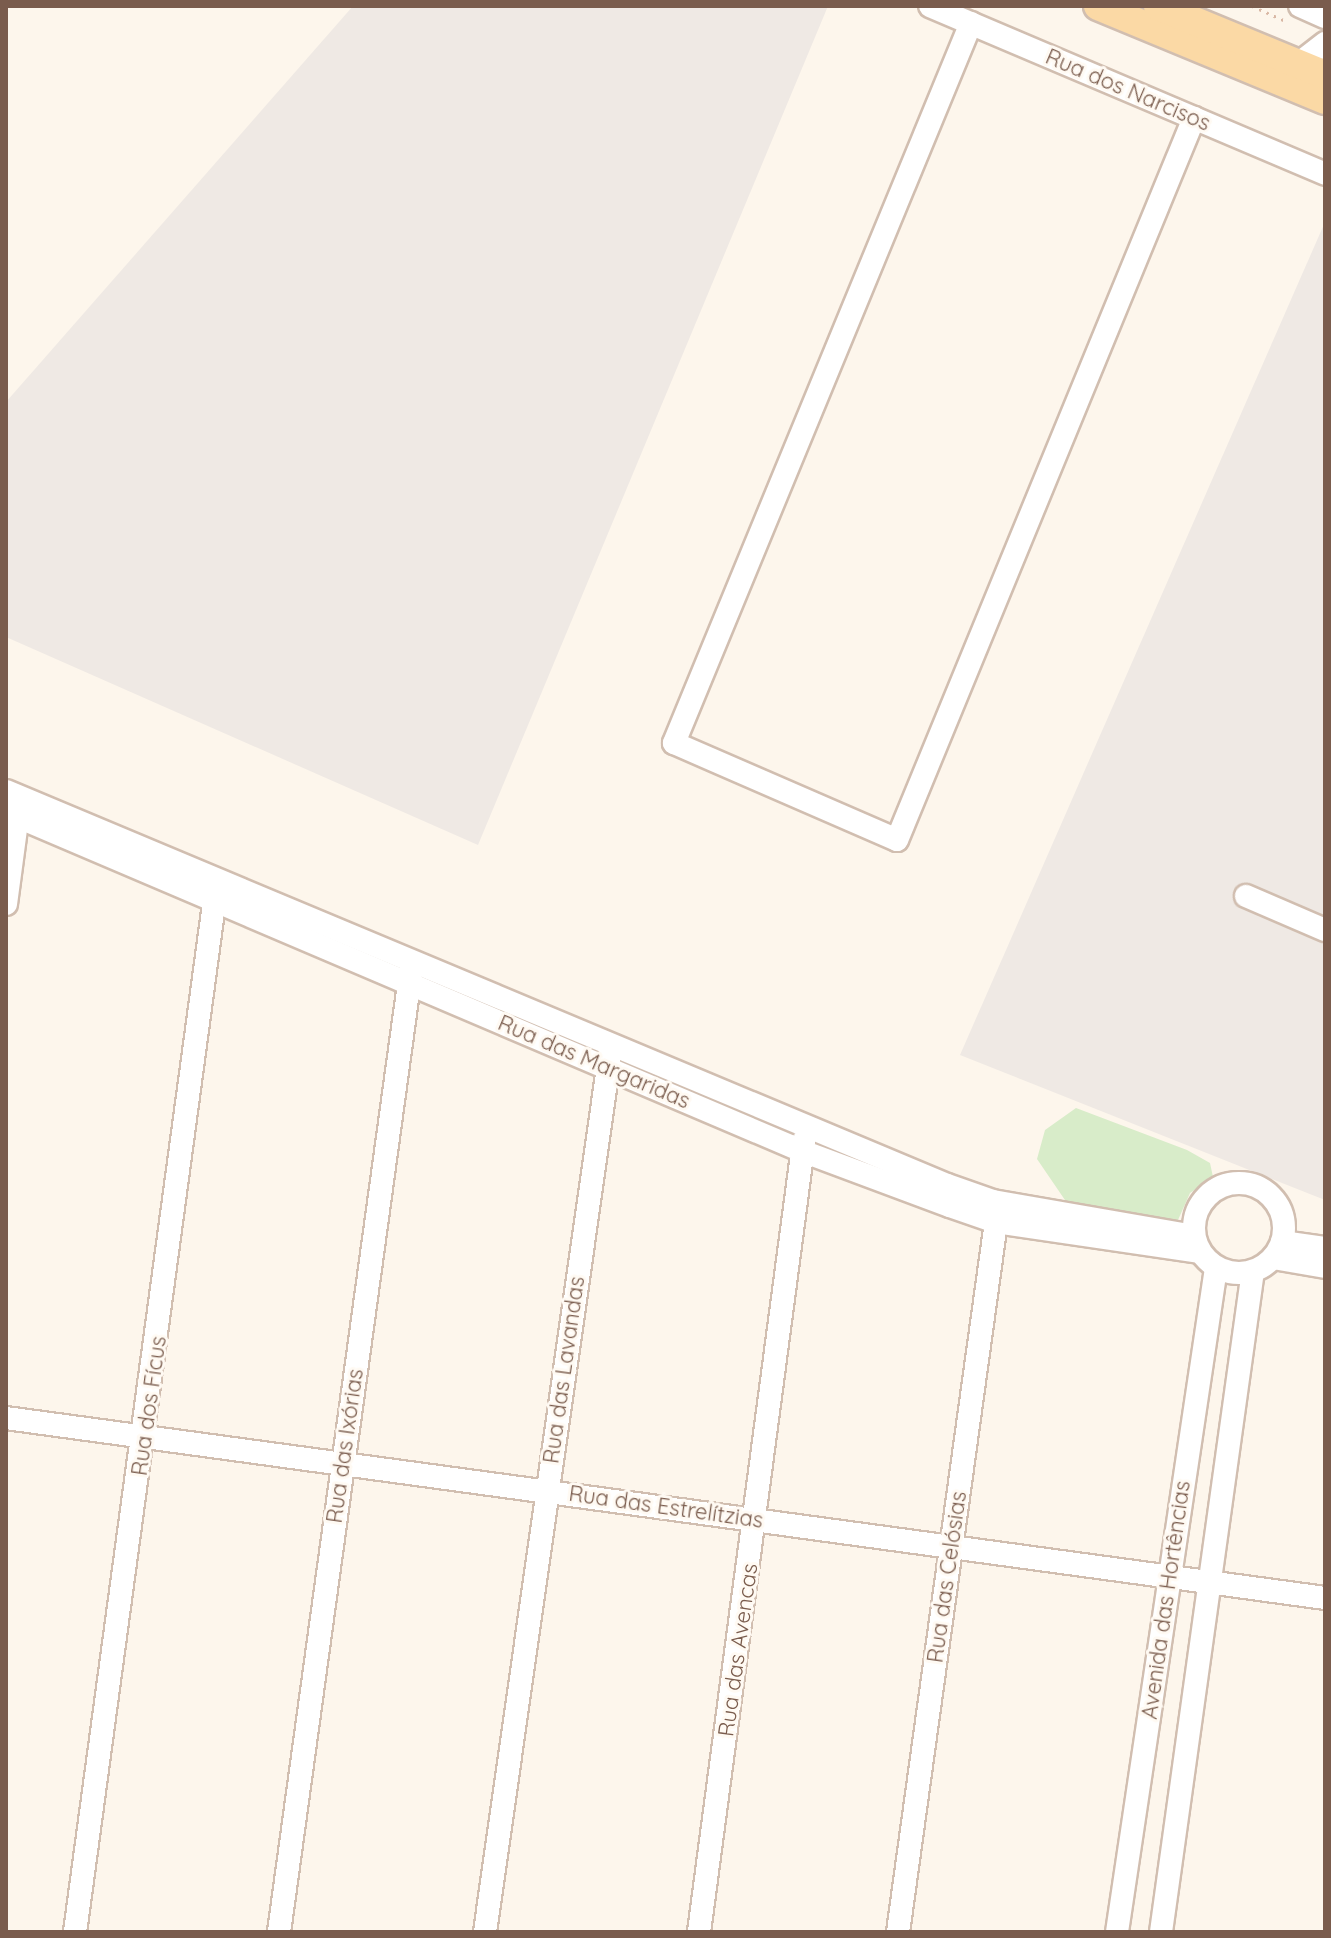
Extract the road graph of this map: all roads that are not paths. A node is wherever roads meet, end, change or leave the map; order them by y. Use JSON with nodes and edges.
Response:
{"nodes":[{"id":1,"x":930,"y":6,"type":"edge"},
{"id":2,"x":1098,"y":6,"type":"edge"},
{"id":3,"x":1158,"y":6,"type":"edge"},
{"id":4,"x":1300,"y":6,"type":"edge"},
{"id":5,"x":1325,"y":17,"type":"edge"},
{"id":6,"x":971,"y":23,"type":"junction"},
{"id":7,"x":1325,"y":43,"type":"edge"},
{"id":8,"x":1298,"y":64,"type":"junction"},
{"id":9,"x":1325,"y":75,"type":"edge"},
{"id":10,"x":1325,"y":100,"type":"edge"},
{"id":11,"x":1194,"y":118,"type":"junction"},
{"id":12,"x":1325,"y":174,"type":"edge"},
{"id":13,"x":12,"y":804,"type":"edge"},
{"id":14,"x":216,"y":890,"type":"junction"},
{"id":15,"x":1246,"y":896,"type":"dead end"},
{"id":16,"x":6,"y":904,"type":"edge"},
{"id":17,"x":1325,"y":930,"type":"edge"},
{"id":18,"x":413,"y":961,"type":"junction"},
{"id":19,"x":409,"y":983,"type":"junction"},
{"id":20,"x":610,"y":1056,"type":"junction"},
{"id":21,"x":804,"y":1140,"type":"junction"},
{"id":22,"x":996,"y":1222,"type":"junction"},
{"id":23,"x":1196,"y":1244,"type":"junction"},
{"id":24,"x":1325,"y":1248,"type":"edge"},
{"id":25,"x":1277,"y":1250,"type":"junction"},
{"id":26,"x":1325,"y":1267,"type":"edge"},
{"id":27,"x":1216,"y":1268,"type":"junction"},
{"id":28,"x":1253,"y":1271,"type":"junction"},
{"id":29,"x":6,"y":1418,"type":"edge"},
{"id":30,"x":145,"y":1437,"type":"junction"},
{"id":31,"x":343,"y":1464,"type":"junction"},
{"id":32,"x":547,"y":1491,"type":"junction"},
{"id":33,"x":756,"y":1520,"type":"junction"},
{"id":34,"x":951,"y":1546,"type":"junction"},
{"id":35,"x":1170,"y":1576,"type":"junction"},
{"id":36,"x":1209,"y":1582,"type":"junction"},
{"id":37,"x":1325,"y":1598,"type":"edge"},
{"id":38,"x":75,"y":1932,"type":"edge"},
{"id":39,"x":279,"y":1932,"type":"edge"},
{"id":40,"x":485,"y":1932,"type":"edge"},
{"id":41,"x":699,"y":1932,"type":"edge"},
{"id":42,"x":898,"y":1932,"type":"edge"},
{"id":43,"x":1117,"y":1932,"type":"edge"},
{"id":44,"x":1161,"y":1932,"type":"edge"}],
"edges":[{"from":1,"to":6,"type":"street","name":"Rua dos Narcisos"},
{"from":2,"to":10,"type":"main road"},
{"from":3,"to":8,"type":"main road"},
{"from":4,"to":5,"type":"street"},
{"from":6,"to":11,"type":"street","name":"Rua dos Narcisos"},
{"from":6,"to":11,"type":"street"},
{"from":7,"to":8,"type":"street"},
{"from":8,"to":9,"type":"main road"},
{"from":11,"to":12,"type":"street","name":"Rua dos Narcisos"},
{"from":13,"to":14,"type":"street","name":"Rua das Margaridas"},
{"from":13,"to":16,"type":"street"},
{"from":14,"to":18,"type":"street","name":"Rua das Margaridas"},
{"from":14,"to":19,"type":"street","name":"Rua das Margaridas"},
{"from":14,"to":30,"type":"street","name":"Rua dos Fícus"},
{"from":15,"to":17,"type":"street"},
{"from":18,"to":19,"type":"street","name":"Rua das Ixórias"},
{"from":18,"to":20,"type":"street","name":"Rua das Margaridas"},
{"from":19,"to":20,"type":"street","name":"Rua das Margaridas"},
{"from":19,"to":31,"type":"street","name":"Rua das Ixórias"},
{"from":20,"to":21,"type":"street","name":"Rua das Margaridas"},
{"from":20,"to":32,"type":"street","name":"Rua das Lavandas"},
{"from":21,"to":22,"type":"street","name":"Rua das Margaridas"},
{"from":21,"to":23,"type":"street","name":"Rua das Margaridas"},
{"from":21,"to":33,"type":"street","name":"Rua das Avencas"},
{"from":22,"to":23,"type":"street","name":"Rua das Margaridas"},
{"from":22,"to":34,"type":"street","name":"Rua das Celósias"},
{"from":23,"to":25,"type":"street"},
{"from":23,"to":27,"type":"street"},
{"from":24,"to":25,"type":"street"},
{"from":25,"to":26,"type":"street"},
{"from":25,"to":28,"type":"street"},
{"from":27,"to":28,"type":"street"},
{"from":27,"to":35,"type":"street","name":"Avenida das Hortências"},
{"from":28,"to":36,"type":"street","name":"Avenida das Hortências"},
{"from":29,"to":30,"type":"street","name":"Rua das Estrelítzias"},
{"from":30,"to":31,"type":"street","name":"Rua das Estrelítzias"},
{"from":30,"to":38,"type":"street","name":"Rua dos Fícus"},
{"from":31,"to":32,"type":"street","name":"Rua das Estrelítzias"},
{"from":31,"to":39,"type":"street","name":"Rua das Ixórias"},
{"from":32,"to":33,"type":"street","name":"Rua das Estrelítzias"},
{"from":32,"to":40,"type":"street","name":"Rua das Lavandas"},
{"from":33,"to":34,"type":"street","name":"Rua das Estrelítzias"},
{"from":33,"to":41,"type":"street","name":"Rua das Avencas"},
{"from":34,"to":35,"type":"street","name":"Rua das Estrelítzias"},
{"from":34,"to":42,"type":"street","name":"Rua das Celósias"},
{"from":35,"to":36,"type":"street","name":"Rua das Estrelítzias"},
{"from":35,"to":43,"type":"street","name":"Avenida das Hortências"},
{"from":36,"to":37,"type":"street","name":"Rua das Estrelítzias"},
{"from":36,"to":44,"type":"street","name":"Avenida das Hortências"}]}
